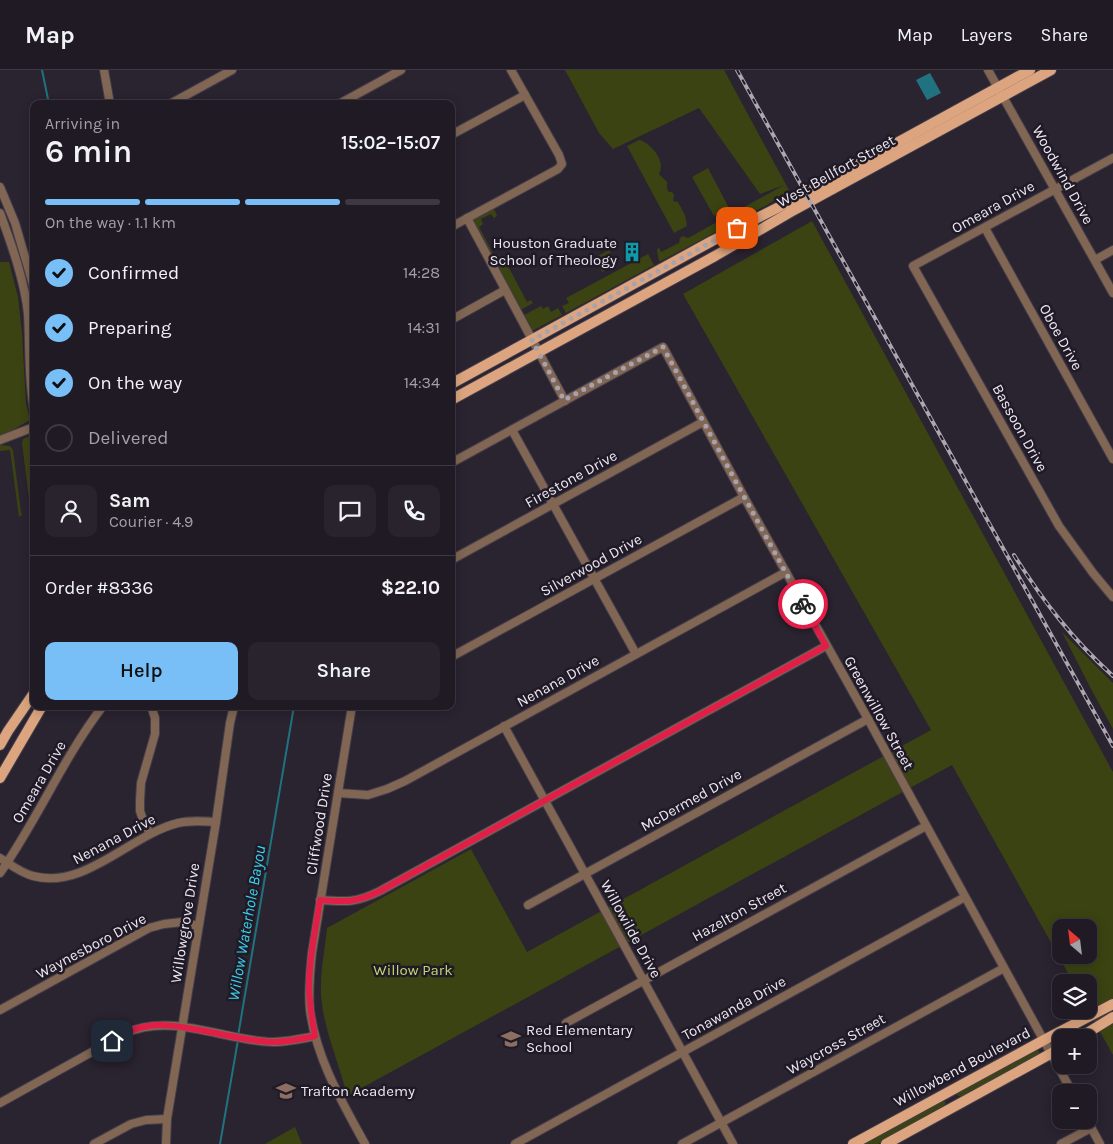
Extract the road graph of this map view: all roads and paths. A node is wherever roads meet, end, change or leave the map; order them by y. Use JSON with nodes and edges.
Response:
{"nodes":[{"id":1,"x":104,"y":70,"type":"edge"},
{"id":2,"x":232,"y":70,"type":"edge"},
{"id":3,"x":401,"y":70,"type":"edge"},
{"id":4,"x":512,"y":70,"type":"edge"},
{"id":5,"x":988,"y":70,"type":"edge"},
{"id":6,"x":1030,"y":70,"type":"edge"},
{"id":7,"x":1051,"y":70,"type":"edge"},
{"id":8,"x":1000,"y":92,"type":"junction"},
{"id":9,"x":525,"y":95,"type":"junction"},
{"id":10,"x":109,"y":100,"type":"edge"},
{"id":11,"x":177,"y":100,"type":"edge"},
{"id":12,"x":346,"y":100,"type":"edge"},
{"id":13,"x":928,"y":131,"type":"junction"},
{"id":14,"x":455,"y":133,"type":"edge"},
{"id":15,"x":1113,"y":158,"type":"edge"},
{"id":16,"x":0,"y":187,"type":"edge"},
{"id":17,"x":1055,"y":189,"type":"junction"},
{"id":18,"x":0,"y":213,"type":"edge"},
{"id":19,"x":467,"y":218,"type":"junction"},
{"id":20,"x":455,"y":225,"type":"edge"},
{"id":21,"x":985,"y":228,"type":"junction"},
{"id":22,"x":22,"y":245,"type":"junction"},
{"id":23,"x":12,"y":248,"type":"junction"},
{"id":24,"x":1113,"y":250,"type":"edge"},
{"id":25,"x":1095,"y":260,"type":"junction"},
{"id":26,"x":913,"y":266,"type":"joint"},
{"id":27,"x":660,"y":270,"type":"junction"},
{"id":28,"x":30,"y":274,"type":"edge"},
{"id":29,"x":667,"y":282,"type":"junction"},
{"id":30,"x":505,"y":290,"type":"junction"},
{"id":31,"x":1113,"y":293,"type":"edge"},
{"id":32,"x":455,"y":318,"type":"edge"},
{"id":33,"x":532,"y":340,"type":"junction"},
{"id":34,"x":30,"y":347,"type":"edge"},
{"id":35,"x":538,"y":352,"type":"junction"},
{"id":36,"x":455,"y":382,"type":"edge"},
{"id":37,"x":455,"y":398,"type":"edge"},
{"id":38,"x":564,"y":400,"type":"junction"},
{"id":39,"x":703,"y":422,"type":"junction"},
{"id":40,"x":30,"y":429,"type":"edge"},
{"id":41,"x":512,"y":430,"type":"junction"},
{"id":42,"x":0,"y":440,"type":"edge"},
{"id":43,"x":1113,"y":459,"type":"edge"},
{"id":44,"x":455,"y":461,"type":"edge"},
{"id":45,"x":744,"y":497,"type":"junction"},
{"id":46,"x":553,"y":504,"type":"junction"},
{"id":47,"x":455,"y":558,"type":"edge"},
{"id":48,"x":786,"y":572,"type":"junction"},
{"id":49,"x":595,"y":579,"type":"junction"},
{"id":50,"x":1112,"y":595,"type":"edge"},
{"id":51,"x":826,"y":646,"type":"junction"},
{"id":52,"x":636,"y":654,"type":"junction"},
{"id":53,"x":455,"y":655,"type":"edge"},
{"id":54,"x":30,"y":699,"type":"edge"},
{"id":55,"x":40,"y":710,"type":"edge"},
{"id":56,"x":100,"y":710,"type":"edge"},
{"id":57,"x":152,"y":710,"type":"edge"},
{"id":58,"x":233,"y":710,"type":"edge"},
{"id":59,"x":351,"y":710,"type":"edge"},
{"id":60,"x":868,"y":719,"type":"junction"},
{"id":61,"x":504,"y":726,"type":"junction"},
{"id":62,"x":8,"y":731,"type":"junction"},
{"id":63,"x":0,"y":745,"type":"edge"},
{"id":64,"x":8,"y":764,"type":"junction"},
{"id":65,"x":0,"y":778,"type":"edge"},
{"id":66,"x":338,"y":793,"type":"junction"},
{"id":67,"x":545,"y":801,"type":"junction"},
{"id":68,"x":216,"y":822,"type":"junction"},
{"id":69,"x":926,"y":826,"type":"junction"},
{"id":70,"x":150,"y":834,"type":"junction"},
{"id":71,"x":4,"y":860,"type":"edge"},
{"id":72,"x":0,"y":873,"type":"edge"},
{"id":73,"x":585,"y":874,"type":"junction"},
{"id":74,"x":965,"y":897,"type":"junction"},
{"id":75,"x":320,"y":900,"type":"junction"},
{"id":76,"x":528,"y":905,"type":"dead end"},
{"id":77,"x":198,"y":926,"type":"junction"},
{"id":78,"x":1004,"y":968,"type":"junction"},
{"id":79,"x":643,"y":980,"type":"junction"},
{"id":80,"x":1113,"y":1004,"type":"edge"},
{"id":81,"x":0,"y":1010,"type":"edge"},
{"id":82,"x":1113,"y":1017,"type":"edge"},
{"id":83,"x":1083,"y":1020,"type":"junction"},
{"id":84,"x":566,"y":1023,"type":"dead end"},
{"id":85,"x":182,"y":1027,"type":"junction"},
{"id":86,"x":1094,"y":1029,"type":"edge"},
{"id":87,"x":315,"y":1036,"type":"junction"},
{"id":88,"x":1044,"y":1040,"type":"junction"},
{"id":89,"x":683,"y":1052,"type":"junction"},
{"id":90,"x":1051,"y":1054,"type":"junction"},
{"id":91,"x":1068,"y":1084,"type":"edge"},
{"id":92,"x":948,"y":1092,"type":"junction"},
{"id":93,"x":0,"y":1102,"type":"edge"},
{"id":94,"x":956,"y":1106,"type":"junction"},
{"id":95,"x":168,"y":1119,"type":"junction"},
{"id":96,"x":722,"y":1122,"type":"junction"},
{"id":97,"x":1089,"y":1129,"type":"edge"},
{"id":98,"x":1092,"y":1129,"type":"edge"},
{"id":99,"x":94,"y":1144,"type":"edge"},
{"id":100,"x":166,"y":1144,"type":"edge"},
{"id":101,"x":365,"y":1144,"type":"edge"},
{"id":102,"x":515,"y":1144,"type":"edge"},
{"id":103,"x":682,"y":1144,"type":"edge"},
{"id":104,"x":733,"y":1144,"type":"edge"},
{"id":105,"x":853,"y":1144,"type":"edge"},
{"id":106,"x":886,"y":1144,"type":"edge"},
{"id":107,"x":1061,"y":1144,"type":"edge"},
{"id":108,"x":1100,"y":1144,"type":"edge"}],
"edges":[{"from":1,"to":10,"type":"street"},
{"from":2,"to":11,"type":"street"},
{"from":3,"to":12,"type":"street"},
{"from":4,"to":9,"type":"street"},
{"from":5,"to":8,"type":"street","name":"Woodwind Drive"},
{"from":6,"to":8,"type":"main road","name":"West Bellfort Street"},
{"from":7,"to":8,"type":"main road","name":"West Bellfort Street"},
{"from":8,"to":13,"type":"main road","name":"West Bellfort Street"},
{"from":8,"to":17,"type":"street","name":"Woodwind Drive"},
{"from":9,"to":14,"type":"street"},
{"from":9,"to":19,"type":"street"},
{"from":13,"to":27,"type":"main road","name":"West Bellfort Street"},
{"from":13,"to":29,"type":"main road","name":"West Bellfort Street"},
{"from":15,"to":17,"type":"street","name":"Omeara Drive"},
{"from":16,"to":22,"type":"street"},
{"from":17,"to":21,"type":"street","name":"Omeara Drive"},
{"from":17,"to":25,"type":"street","name":"Woodwind Drive"},
{"from":18,"to":23,"type":"street"},
{"from":19,"to":20,"type":"street"},
{"from":19,"to":30,"type":"street"},
{"from":21,"to":26,"type":"street","name":"Omeara Drive"},
{"from":21,"to":43,"type":"street","name":"Oboe Drive"},
{"from":22,"to":23,"type":"street"},
{"from":22,"to":28,"type":"street"},
{"from":23,"to":34,"type":"street"},
{"from":24,"to":25,"type":"street"},
{"from":25,"to":31,"type":"street","name":"Woodwind Drive"},
{"from":26,"to":50,"type":"street","name":"Bassoon Drive"},
{"from":27,"to":29,"type":"main road"},
{"from":27,"to":33,"type":"main road","name":"West Bellfort Street"},
{"from":29,"to":35,"type":"main road","name":"West Bellfort Street"},
{"from":30,"to":32,"type":"street"},
{"from":30,"to":33,"type":"street"},
{"from":33,"to":35,"type":"street"},
{"from":33,"to":36,"type":"main road","name":"West Bellfort Street"},
{"from":35,"to":37,"type":"main road","name":"West Bellfort Street"},
{"from":35,"to":38,"type":"street"},
{"from":38,"to":39,"type":"street","name":"Greenwillow Street"},
{"from":38,"to":41,"type":"street"},
{"from":39,"to":45,"type":"street","name":"Greenwillow Street"},
{"from":39,"to":46,"type":"street","name":"Firestone Drive"},
{"from":40,"to":42,"type":"street"},
{"from":41,"to":44,"type":"street"},
{"from":41,"to":46,"type":"street"},
{"from":45,"to":48,"type":"street","name":"Greenwillow Street"},
{"from":45,"to":49,"type":"street","name":"Silverwood Drive"},
{"from":46,"to":47,"type":"street","name":"Firestone Drive"},
{"from":46,"to":49,"type":"street"},
{"from":48,"to":51,"type":"street","name":"Greenwillow Street"},
{"from":48,"to":52,"type":"street","name":"Nenana Drive"},
{"from":49,"to":52,"type":"street"},
{"from":49,"to":53,"type":"street","name":"Silverwood Drive"},
{"from":51,"to":60,"type":"street","name":"Greenwillow Street"},
{"from":51,"to":67,"type":"street"},
{"from":52,"to":61,"type":"street","name":"Nenana Drive"},
{"from":54,"to":62,"type":"main road"},
{"from":55,"to":64,"type":"main road"},
{"from":56,"to":71,"type":"street","name":"Omeara Drive"},
{"from":57,"to":70,"type":"street"},
{"from":58,"to":68,"type":"street","name":"Willowgrove Drive"},
{"from":59,"to":66,"type":"street","name":"Cliffwood Drive"},
{"from":60,"to":69,"type":"street","name":"Greenwillow Street"},
{"from":60,"to":73,"type":"street","name":"McDermed Drive"},
{"from":61,"to":66,"type":"street","name":"Nenana Drive"},
{"from":61,"to":67,"type":"street","name":"Willowilde Drive"},
{"from":62,"to":63,"type":"main road"},
{"from":62,"to":64,"type":"main road"},
{"from":64,"to":65,"type":"main road"},
{"from":66,"to":75,"type":"street","name":"Cliffwood Drive"},
{"from":67,"to":73,"type":"street","name":"Willowilde Drive"},
{"from":67,"to":75,"type":"street"},
{"from":68,"to":70,"type":"street","name":"Nenana Drive"},
{"from":68,"to":77,"type":"street","name":"Willowgrove Drive"},
{"from":69,"to":74,"type":"street","name":"Greenwillow Street"},
{"from":69,"to":79,"type":"street","name":"Hazelton Street"},
{"from":70,"to":71,"type":"street","name":"Nenana Drive"},
{"from":71,"to":72,"type":"street","name":"Omeara Drive"},
{"from":73,"to":76,"type":"street","name":"McDermed Drive"},
{"from":73,"to":79,"type":"street","name":"Willowilde Drive"},
{"from":74,"to":78,"type":"street","name":"Greenwillow Street"},
{"from":74,"to":89,"type":"street","name":"Tonawanda Drive"},
{"from":75,"to":87,"type":"street","name":"Cliffwood Drive"},
{"from":77,"to":81,"type":"street","name":"Waynesboro Drive"},
{"from":77,"to":85,"type":"street","name":"Willowgrove Drive"},
{"from":78,"to":88,"type":"street","name":"Greenwillow Street"},
{"from":78,"to":96,"type":"street","name":"Waycross Street"},
{"from":79,"to":84,"type":"street","name":"Hazelton Street"},
{"from":79,"to":89,"type":"street","name":"Willowilde Drive"},
{"from":80,"to":83,"type":"main road","name":"Willowbend Boulevard"},
{"from":82,"to":86,"type":"main road"},
{"from":83,"to":88,"type":"main road","name":"Willowbend Boulevard"},
{"from":83,"to":90,"type":"main road"},
{"from":85,"to":87,"type":"street"},
{"from":85,"to":93,"type":"street"},
{"from":85,"to":95,"type":"street","name":"Willowgrove Drive"},
{"from":87,"to":101,"type":"street","name":"Cliffwood Drive"},
{"from":88,"to":90,"type":"street","name":"Greenwillow Street"},
{"from":88,"to":92,"type":"main road","name":"Willowbend Boulevard"},
{"from":89,"to":96,"type":"street","name":"Willowilde Drive"},
{"from":89,"to":102,"type":"street","name":"Tonawanda Drive"},
{"from":90,"to":91,"type":"street","name":"Greenwillow Street"},
{"from":90,"to":94,"type":"main road","name":"Willowbend Boulevard"},
{"from":92,"to":94,"type":"main road"},
{"from":92,"to":105,"type":"main road","name":"Willowbend Boulevard"},
{"from":94,"to":106,"type":"main road","name":"Willowbend Boulevard"},
{"from":95,"to":99,"type":"street"},
{"from":95,"to":100,"type":"street","name":"Willowgrove Drive"},
{"from":96,"to":103,"type":"street","name":"Waycross Street"},
{"from":96,"to":104,"type":"street","name":"Willowilde Drive"},
{"from":97,"to":107,"type":"street"},
{"from":98,"to":108,"type":"street"}]}
